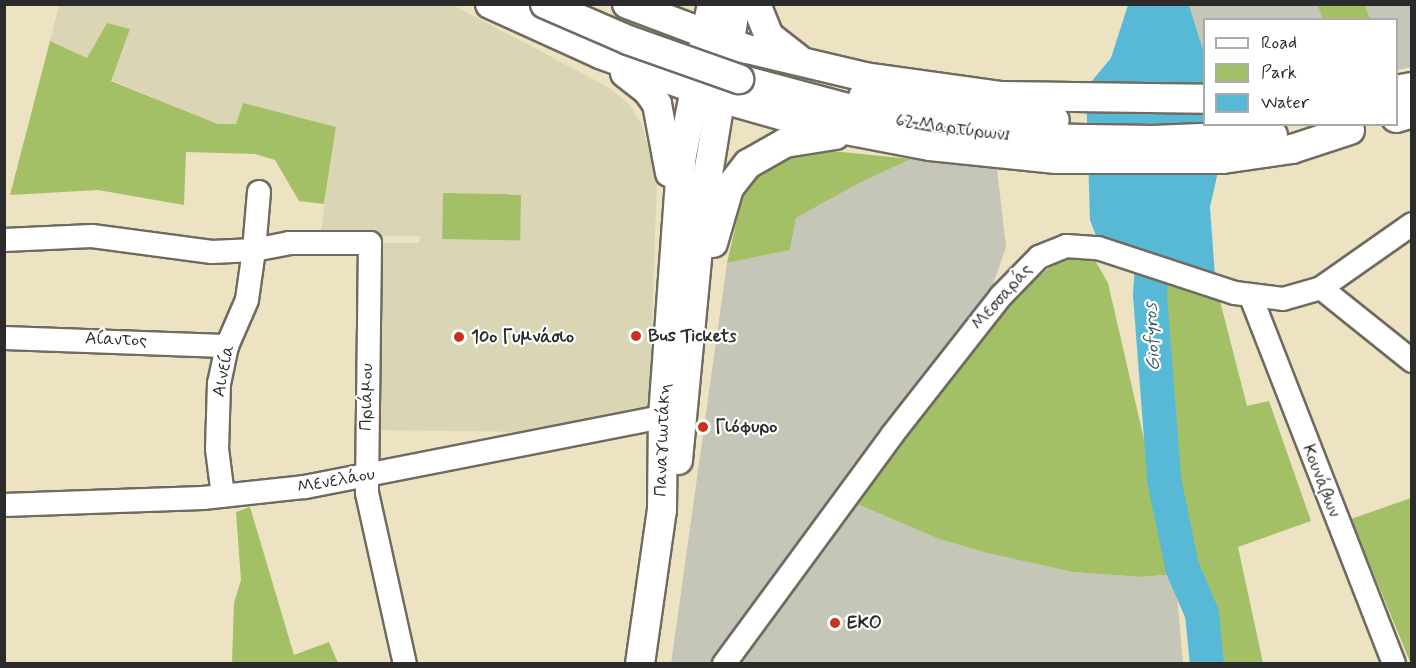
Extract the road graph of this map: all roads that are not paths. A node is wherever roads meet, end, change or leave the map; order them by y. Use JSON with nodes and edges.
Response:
{"nodes":[{"id":1,"x":490,"y":4,"type":"edge"},
{"id":2,"x":545,"y":4,"type":"edge"},
{"id":3,"x":574,"y":4,"type":"edge"},
{"id":4,"x":627,"y":4,"type":"edge"},
{"id":5,"x":712,"y":4,"type":"edge"},
{"id":6,"x":736,"y":4,"type":"edge"},
{"id":7,"x":756,"y":4,"type":"edge"},
{"id":8,"x":557,"y":37,"type":"junction"},
{"id":9,"x":810,"y":66,"type":"junction"},
{"id":10,"x":722,"y":69,"type":"junction"},
{"id":11,"x":1203,"y":99,"type":"edge"},
{"id":12,"x":1361,"y":127,"type":"edge"},
{"id":13,"x":1084,"y":130,"type":"junction"},
{"id":14,"x":870,"y":135,"type":"junction"},
{"id":15,"x":1217,"y":140,"type":"edge"},
{"id":16,"x":259,"y":192,"type":"dead end"},
{"id":17,"x":1412,"y":224,"type":"edge"},
{"id":18,"x":674,"y":228,"type":"junction"},
{"id":19,"x":4,"y":240,"type":"edge"},
{"id":20,"x":254,"y":250,"type":"junction"},
{"id":21,"x":1321,"y":288,"type":"junction"},
{"id":22,"x":1251,"y":297,"type":"junction"},
{"id":23,"x":692,"y":317,"type":"junction"},
{"id":24,"x":4,"y":338,"type":"edge"},
{"id":25,"x":227,"y":346,"type":"junction"},
{"id":26,"x":1412,"y":361,"type":"edge"},
{"id":27,"x":663,"y":417,"type":"junction"},
{"id":28,"x":366,"y":476,"type":"junction"},
{"id":29,"x":223,"y":496,"type":"junction"},
{"id":30,"x":4,"y":505,"type":"edge"},
{"id":31,"x":662,"y":510,"type":"junction"},
{"id":32,"x":405,"y":663,"type":"edge"},
{"id":33,"x":640,"y":663,"type":"edge"},
{"id":34,"x":724,"y":663,"type":"edge"},
{"id":35,"x":1394,"y":663,"type":"edge"}],
"edges":[{"from":1,"to":8,"type":"main road"},
{"from":2,"to":10,"type":"main road","name":"62 Μαρτύρων","bridge":true},
{"from":3,"to":10,"type":"main road","name":"62 Μαρτύρων"},
{"from":4,"to":10,"type":"main road","name":"62 Μαρτύρων"},
{"from":5,"to":10,"type":"main road","name":"Παναγιωτάκη"},
{"from":6,"to":10,"type":"main road","name":"Παναγιωτάκη"},
{"from":7,"to":9,"type":"main road"},
{"from":8,"to":10,"type":"main road"},
{"from":8,"to":18,"type":"main road"},
{"from":9,"to":10,"type":"main road","name":"62 Μαρτύρων"},
{"from":9,"to":13,"type":"main road","name":"62 Μαρτύρων"},
{"from":10,"to":13,"type":"main road","name":"62 Μαρτύρων"},
{"from":10,"to":14,"type":"main road"},
{"from":10,"to":18,"type":"main road","name":"Παναγιωτάκη"},
{"from":10,"to":23,"type":"main road","name":"Παναγιωτάκη"},
{"from":11,"to":13,"type":"main road","name":"62 Μαρτύρων"},
{"from":12,"to":15,"type":"main road"},
{"from":13,"to":14,"type":"main road","name":"62 Μαρτύρων"},
{"from":13,"to":15,"type":"main road"},
{"from":13,"to":15,"type":"main road","name":"62 Μαρτύρων"},
{"from":14,"to":23,"type":"main road"},
{"from":16,"to":20,"type":"street","name":"Αινεία"},
{"from":17,"to":21,"type":"street","name":"Μεσσαράς"},
{"from":18,"to":27,"type":"main road","name":"Παναγιωτάκη"},
{"from":19,"to":20,"type":"street"},
{"from":20,"to":25,"type":"street","name":"Αινεία"},
{"from":20,"to":28,"type":"street","name":"Πριάμου"},
{"from":21,"to":22,"type":"street","name":"Μεσσαράς"},
{"from":21,"to":26,"type":"street"},
{"from":22,"to":34,"type":"street","name":"Μεσσαράς"},
{"from":22,"to":35,"type":"street","name":"Κουνάβων"},
{"from":23,"to":31,"type":"main road","name":"Παναγιωτάκη"},
{"from":24,"to":25,"type":"street","name":"Αίαντος"},
{"from":25,"to":29,"type":"street","name":"Αινεία"},
{"from":27,"to":28,"type":"street","name":"Μενελάου"},
{"from":27,"to":31,"type":"main road","name":"Παναγιωτάκη"},
{"from":28,"to":29,"type":"street","name":"Μενελάου"},
{"from":28,"to":32,"type":"street","name":"Πριάμου"},
{"from":29,"to":30,"type":"street","name":"Μενελάου"},
{"from":31,"to":33,"type":"main road"}]}
